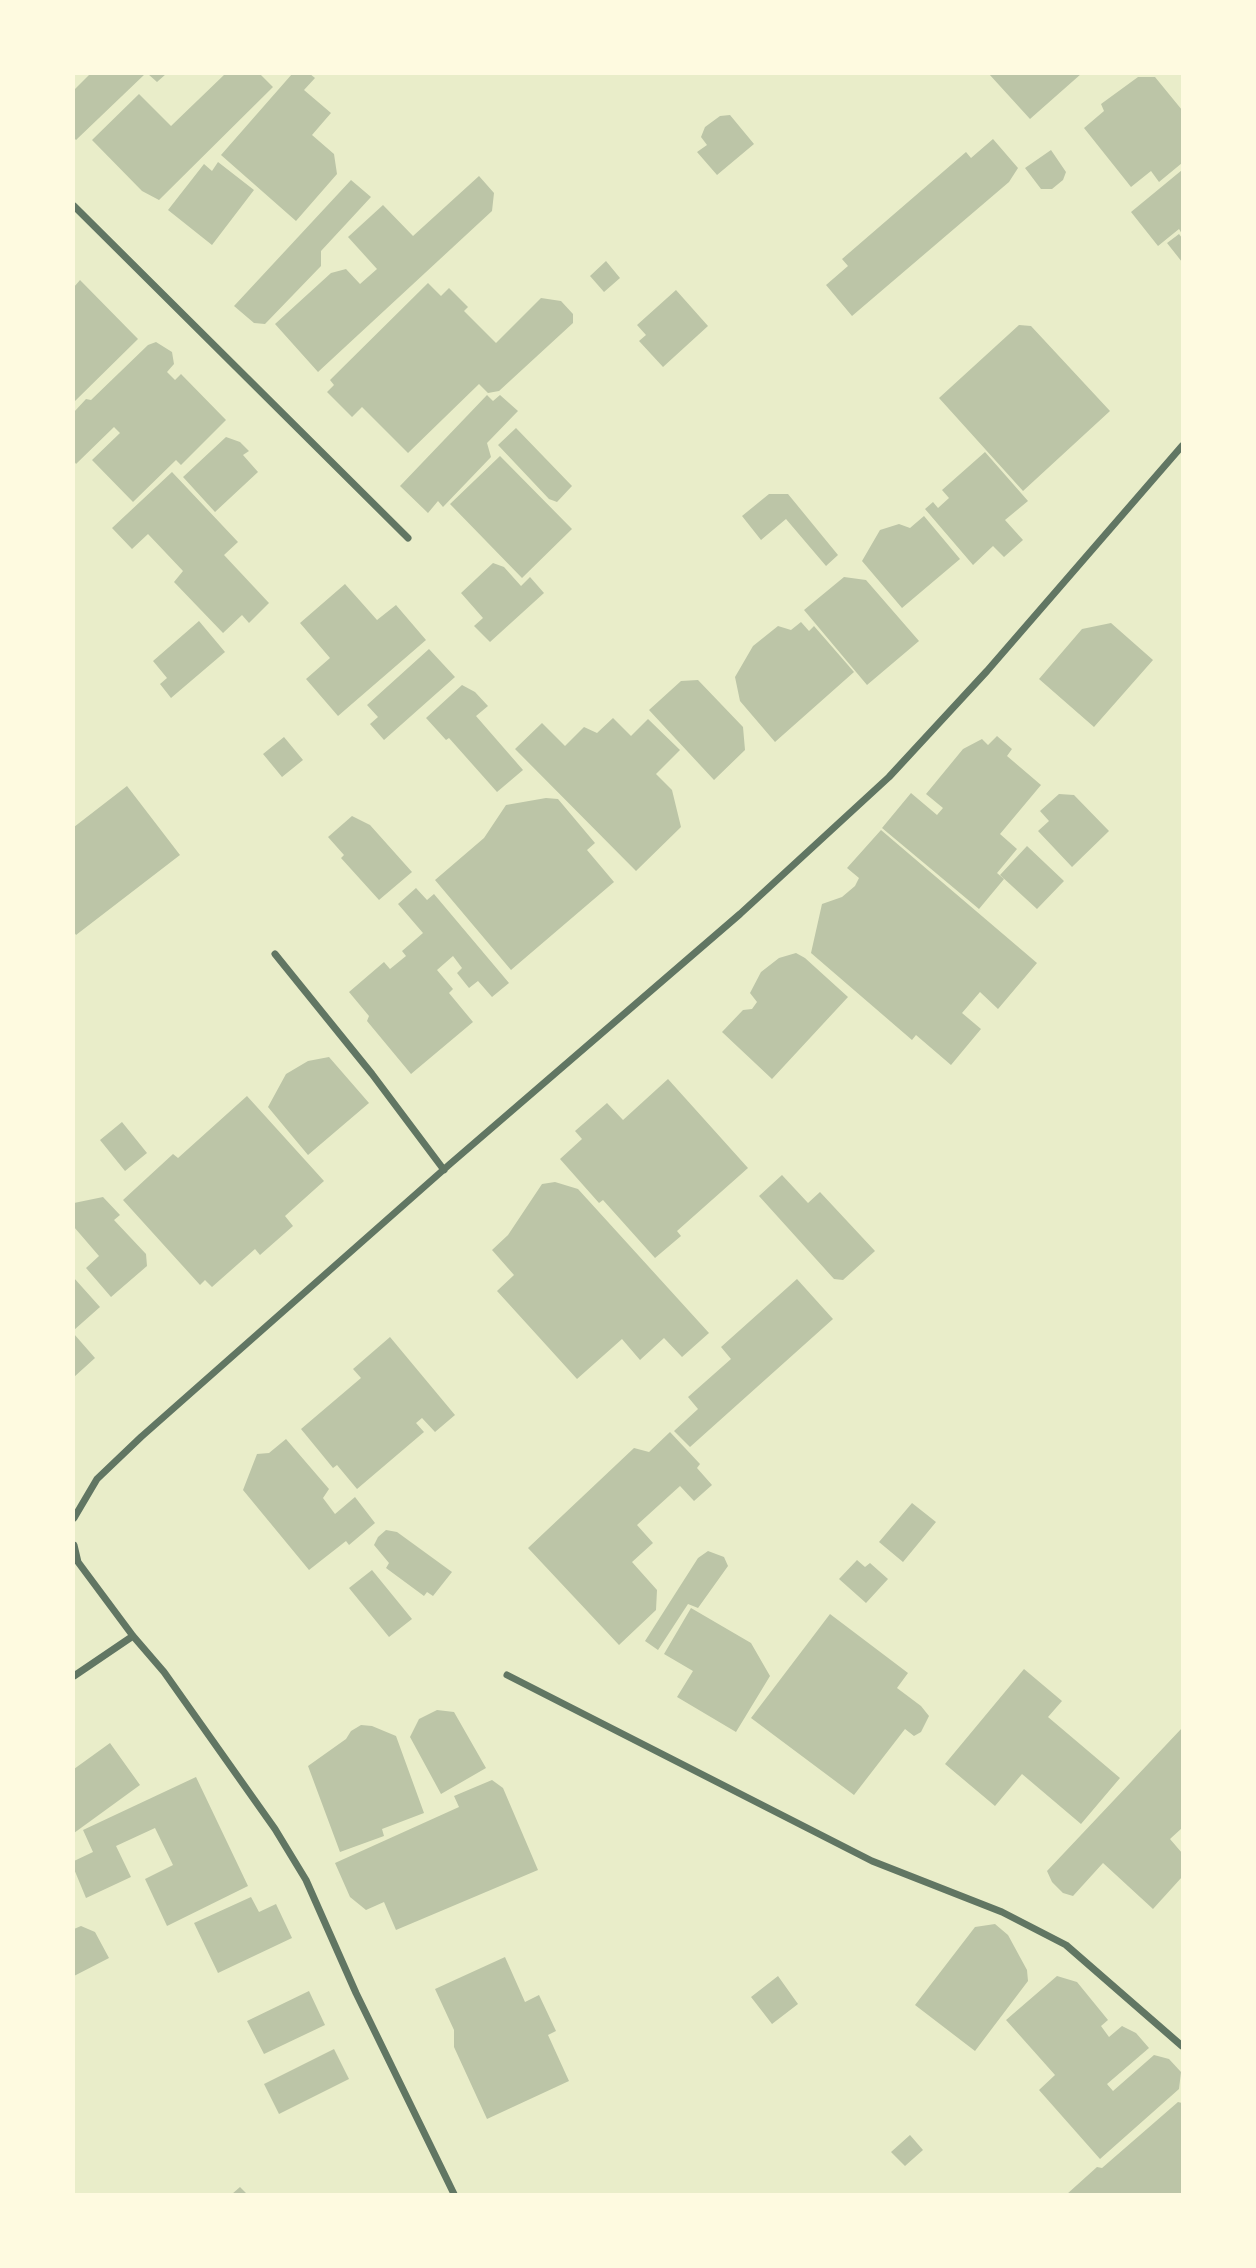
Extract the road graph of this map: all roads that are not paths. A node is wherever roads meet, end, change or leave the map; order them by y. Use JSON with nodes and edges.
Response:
{"nodes":[{"id":1,"x":74,"y":206,"type":"edge"},
{"id":2,"x":1182,"y":446,"type":"edge"},
{"id":3,"x":408,"y":538,"type":"dead end"},
{"id":4,"x":275,"y":954,"type":"dead end"},
{"id":5,"x":444,"y":1171,"type":"junction"},
{"id":6,"x":74,"y":1517,"type":"edge"},
{"id":7,"x":74,"y":1545,"type":"edge"},
{"id":8,"x":133,"y":1636,"type":"junction"},
{"id":9,"x":507,"y":1675,"type":"dead end"},
{"id":10,"x":74,"y":1676,"type":"edge"},
{"id":11,"x":1182,"y":2046,"type":"edge"},
{"id":12,"x":454,"y":2194,"type":"edge"}],
"edges":[{"from":1,"to":3,"type":"street"},
{"from":2,"to":5,"type":"street"},
{"from":4,"to":5,"type":"street"},
{"from":5,"to":6,"type":"street"},
{"from":7,"to":8,"type":"street"},
{"from":8,"to":10,"type":"street"},
{"from":8,"to":12,"type":"street"},
{"from":9,"to":11,"type":"street"}]}
